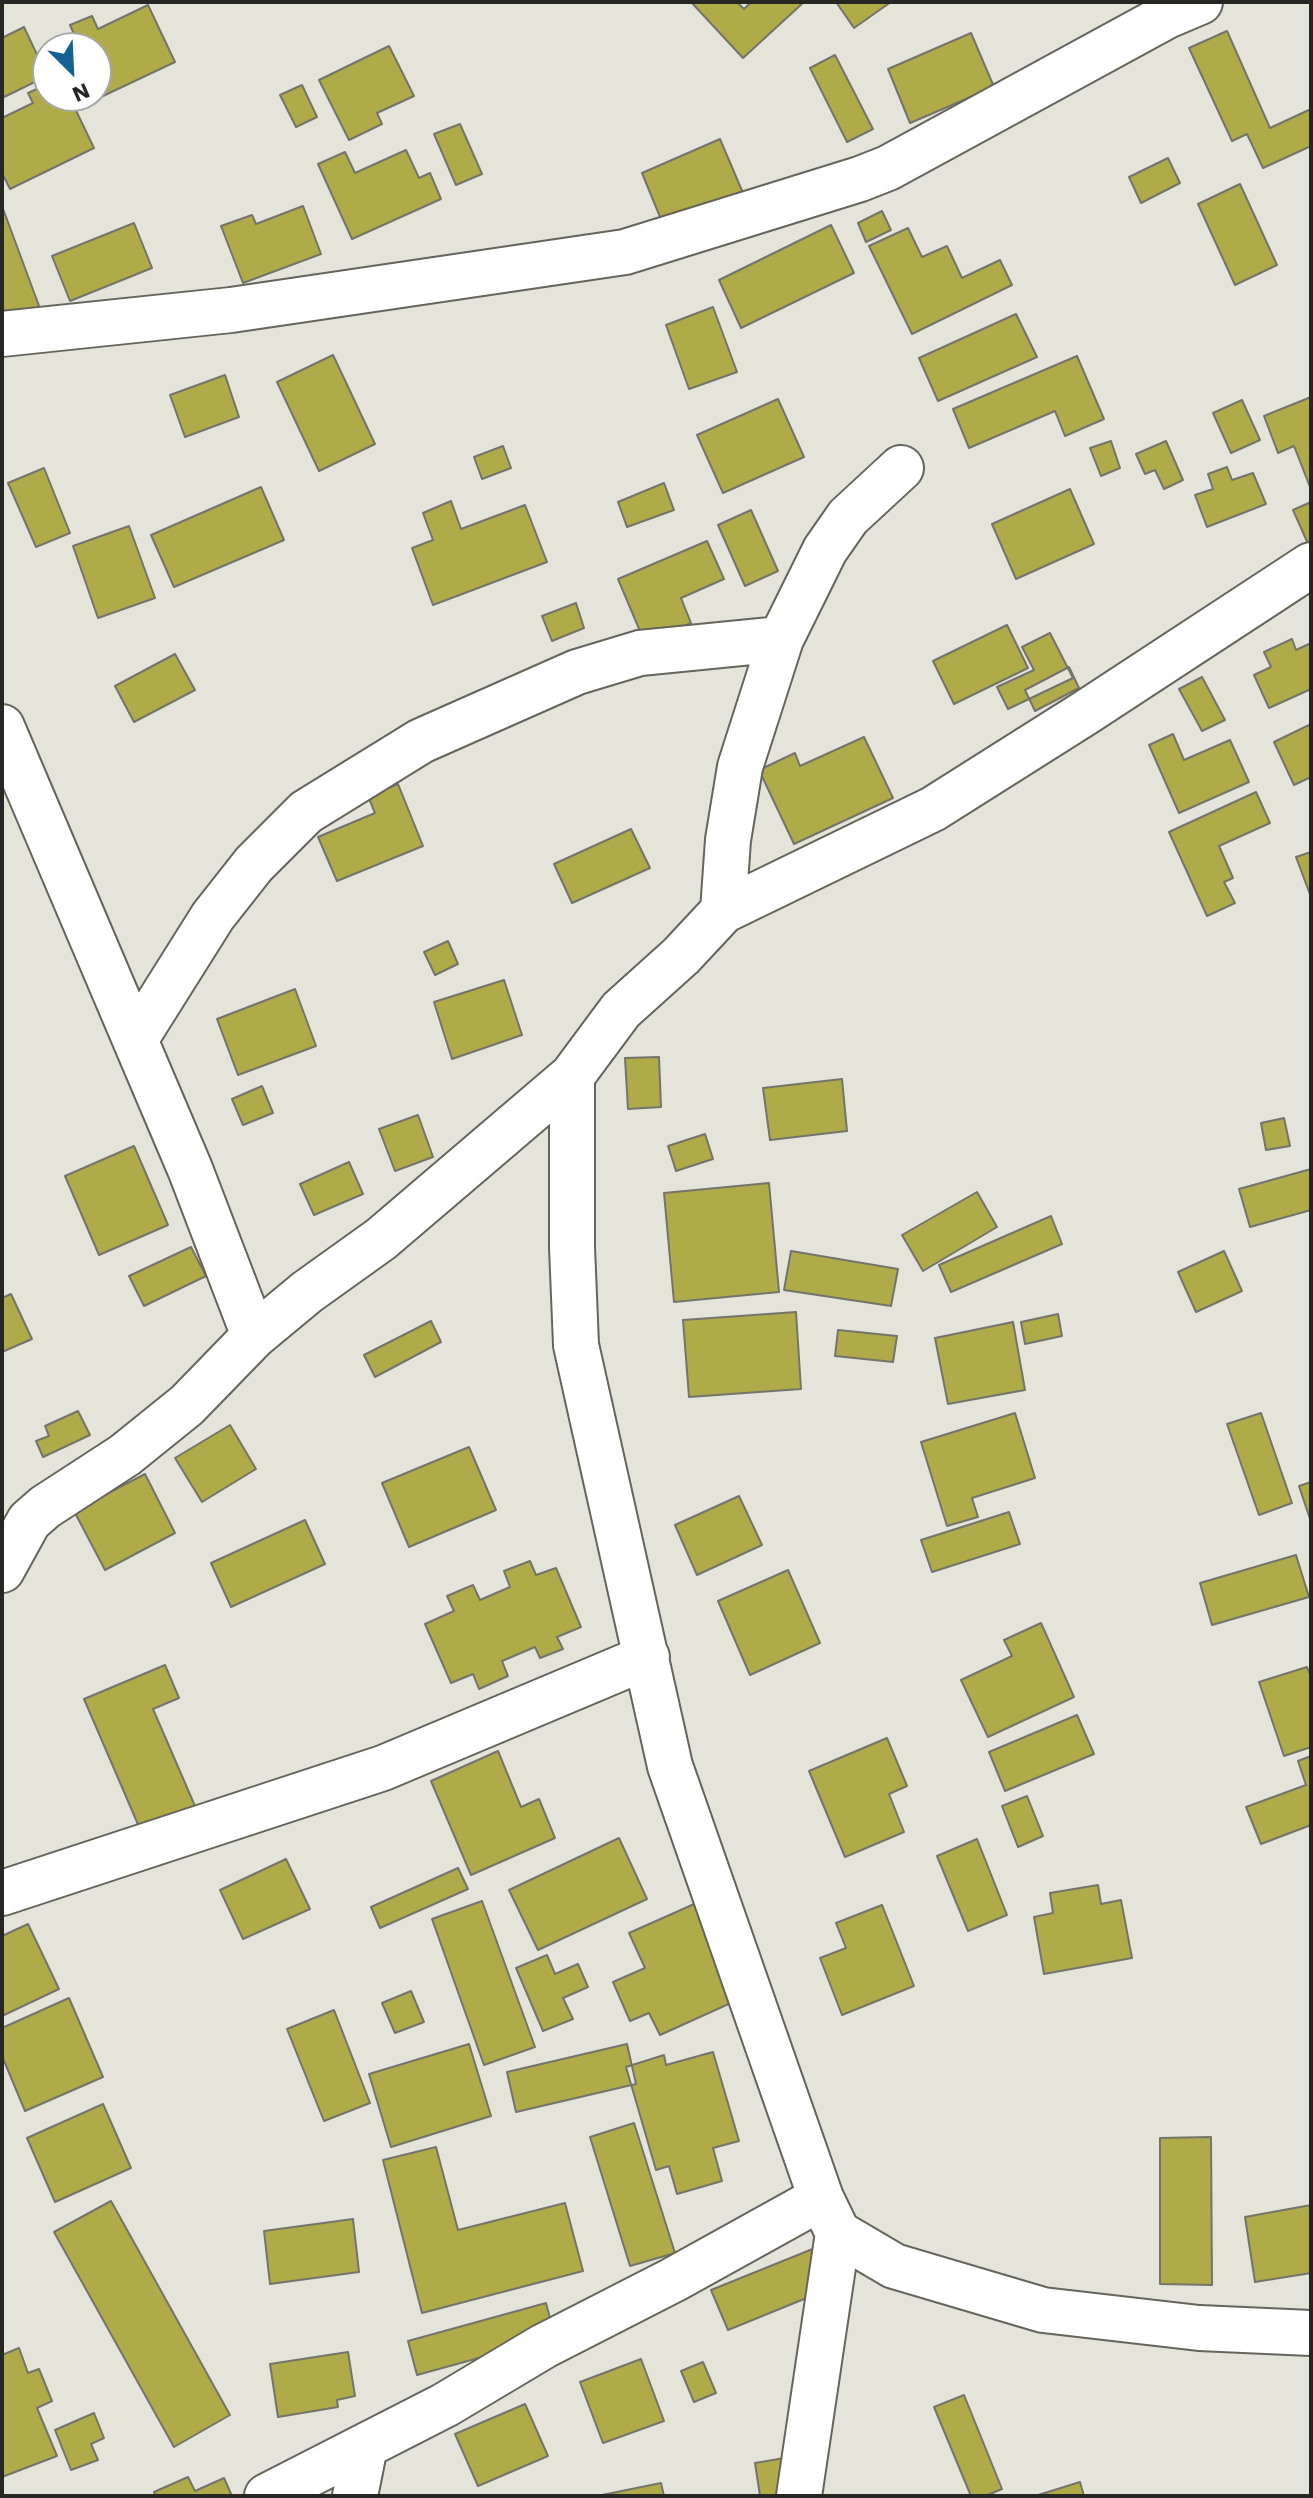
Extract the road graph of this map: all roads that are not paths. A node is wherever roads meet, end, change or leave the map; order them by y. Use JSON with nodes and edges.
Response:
{"nodes":[{"id":1,"x":1200,"y":2,"type":"edge"},
{"id":2,"x":2,"y":334,"type":"edge"},
{"id":3,"x":901,"y":468,"type":"dead end"},
{"id":4,"x":1311,"y":565,"type":"edge"},
{"id":5,"x":781,"y":639,"type":"junction"},
{"id":6,"x":2,"y":727,"type":"edge"},
{"id":7,"x":723,"y":911,"type":"junction"},
{"id":8,"x":135,"y":1040,"type":"junction"},
{"id":9,"x":572,"y":1076,"type":"junction"},
{"id":10,"x":254,"y":1336,"type":"junction"},
{"id":11,"x":2,"y":1570,"type":"edge"},
{"id":12,"x":647,"y":1657,"type":"junction"},
{"id":13,"x":2,"y":1893,"type":"edge"},
{"id":14,"x":830,"y":2216,"type":"junction"},
{"id":15,"x":1311,"y":2333,"type":"edge"},
{"id":16,"x":365,"y":2446,"type":"junction"},
{"id":17,"x":267,"y":2496,"type":"edge"},
{"id":18,"x":355,"y":2496,"type":"edge"},
{"id":19,"x":799,"y":2496,"type":"edge"}],
"edges":[{"from":1,"to":2,"type":"street"},
{"from":3,"to":5,"type":"street"},
{"from":4,"to":7,"type":"street"},
{"from":5,"to":7,"type":"street"},
{"from":5,"to":8,"type":"street"},
{"from":6,"to":8,"type":"street"},
{"from":7,"to":9,"type":"street"},
{"from":8,"to":10,"type":"street"},
{"from":9,"to":10,"type":"street"},
{"from":9,"to":12,"type":"street"},
{"from":10,"to":11,"type":"street"},
{"from":12,"to":13,"type":"street"},
{"from":12,"to":14,"type":"street"},
{"from":14,"to":15,"type":"street"},
{"from":14,"to":16,"type":"street"},
{"from":14,"to":19,"type":"street"},
{"from":16,"to":17,"type":"street"},
{"from":16,"to":18,"type":"street"}]}
